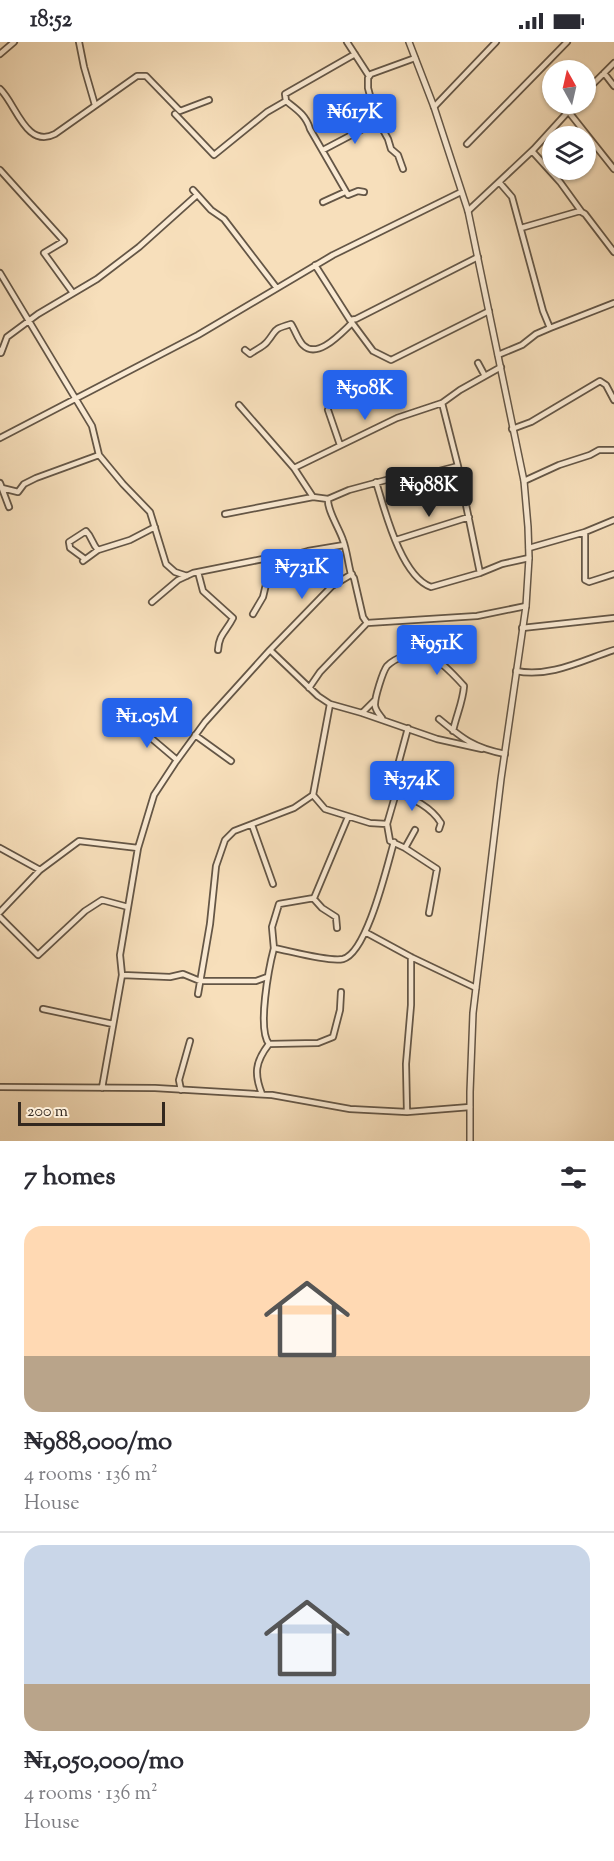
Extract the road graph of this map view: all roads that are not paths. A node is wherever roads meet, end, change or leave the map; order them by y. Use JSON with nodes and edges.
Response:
{"nodes":[{"id":1,"x":14,"y":42,"type":"edge"},
{"id":2,"x":79,"y":42,"type":"edge"},
{"id":3,"x":347,"y":42,"type":"edge"},
{"id":4,"x":409,"y":42,"type":"edge"},
{"id":5,"x":496,"y":42,"type":"edge"},
{"id":6,"x":567,"y":42,"type":"edge"},
{"id":7,"x":0,"y":54,"type":"edge"},
{"id":8,"x":355,"y":54,"type":"junction"},
{"id":9,"x":415,"y":58,"type":"junction"},
{"id":10,"x":614,"y":63,"type":"edge"},
{"id":11,"x":604,"y":73,"type":"junction"},
{"id":12,"x":369,"y":76,"type":"junction"},
{"id":13,"x":596,"y":81,"type":"edge"},
{"id":14,"x":614,"y":86,"type":"edge"},
{"id":15,"x":0,"y":89,"type":"edge"},
{"id":16,"x":209,"y":100,"type":"dead end"},
{"id":17,"x":286,"y":101,"type":"junction"},
{"id":18,"x":95,"y":105,"type":"junction"},
{"id":19,"x":434,"y":107,"type":"junction"},
{"id":20,"x":175,"y":114,"type":"dead end"},
{"id":21,"x":565,"y":114,"type":"edge"},
{"id":22,"x":570,"y":114,"type":"edge"},
{"id":23,"x":378,"y":122,"type":"junction"},
{"id":24,"x":467,"y":144,"type":"dead end"},
{"id":25,"x":323,"y":150,"type":"junction"},
{"id":26,"x":532,"y":151,"type":"junction"},
{"id":27,"x":403,"y":169,"type":"dead end"},
{"id":28,"x":614,"y":169,"type":"edge"},
{"id":29,"x":0,"y":170,"type":"edge"},
{"id":30,"x":499,"y":182,"type":"junction"},
{"id":31,"x":345,"y":192,"type":"junction"},
{"id":32,"x":364,"y":192,"type":"dead end"},
{"id":33,"x":461,"y":192,"type":"junction"},
{"id":34,"x":323,"y":202,"type":"dead end"},
{"id":35,"x":468,"y":211,"type":"junction"},
{"id":36,"x":580,"y":211,"type":"junction"},
{"id":37,"x":521,"y":228,"type":"junction"},
{"id":38,"x":614,"y":252,"type":"edge"},
{"id":39,"x":478,"y":257,"type":"junction"},
{"id":40,"x":315,"y":265,"type":"junction"},
{"id":41,"x":0,"y":273,"type":"edge"},
{"id":42,"x":276,"y":287,"type":"junction"},
{"id":43,"x":73,"y":293,"type":"junction"},
{"id":44,"x":614,"y":304,"type":"edge"},
{"id":45,"x":489,"y":311,"type":"junction"},
{"id":46,"x":30,"y":321,"type":"junction"},
{"id":47,"x":351,"y":321,"type":"junction"},
{"id":48,"x":550,"y":328,"type":"junction"},
{"id":49,"x":0,"y":350,"type":"edge"},
{"id":50,"x":245,"y":350,"type":"dead end"},
{"id":51,"x":498,"y":355,"type":"junction"},
{"id":52,"x":478,"y":363,"type":"dead end"},
{"id":53,"x":501,"y":367,"type":"junction"},
{"id":54,"x":484,"y":376,"type":"junction"},
{"id":55,"x":76,"y":398,"type":"junction"},
{"id":56,"x":614,"y":400,"type":"edge"},
{"id":57,"x":442,"y":403,"type":"junction"},
{"id":58,"x":239,"y":405,"type":"dead end"},
{"id":59,"x":328,"y":410,"type":"dead end"},
{"id":60,"x":512,"y":429,"type":"junction"},
{"id":61,"x":0,"y":438,"type":"edge"},
{"id":62,"x":340,"y":445,"type":"junction"},
{"id":63,"x":614,"y":450,"type":"edge"},
{"id":64,"x":99,"y":455,"type":"junction"},
{"id":65,"x":458,"y":466,"type":"junction"},
{"id":66,"x":294,"y":468,"type":"junction"},
{"id":67,"x":524,"y":481,"type":"junction"},
{"id":68,"x":376,"y":482,"type":"junction"},
{"id":69,"x":1,"y":486,"type":"edge"},
{"id":70,"x":313,"y":497,"type":"junction"},
{"id":71,"x":328,"y":499,"type":"junction"},
{"id":72,"x":9,"y":507,"type":"dead end"},
{"id":73,"x":225,"y":514,"type":"dead end"},
{"id":74,"x":469,"y":517,"type":"junction"},
{"id":75,"x":614,"y":520,"type":"edge"},
{"id":76,"x":155,"y":527,"type":"junction"},
{"id":77,"x":585,"y":532,"type":"junction"},
{"id":78,"x":396,"y":540,"type":"junction"},
{"id":79,"x":344,"y":545,"type":"junction"},
{"id":80,"x":529,"y":548,"type":"junction"},
{"id":81,"x":98,"y":550,"type":"junction"},
{"id":82,"x":529,"y":558,"type":"junction"},
{"id":83,"x":272,"y":559,"type":"junction"},
{"id":84,"x":198,"y":572,"type":"junction"},
{"id":85,"x":480,"y":573,"type":"junction"},
{"id":86,"x":352,"y":574,"type":"junction"},
{"id":87,"x":614,"y":574,"type":"edge"},
{"id":88,"x":187,"y":576,"type":"junction"},
{"id":89,"x":152,"y":602,"type":"dead end"},
{"id":90,"x":526,"y":606,"type":"junction"},
{"id":91,"x":252,"y":614,"type":"dead end"},
{"id":92,"x":614,"y":618,"type":"edge"},
{"id":93,"x":367,"y":623,"type":"junction"},
{"id":94,"x":522,"y":628,"type":"junction"},
{"id":95,"x":218,"y":650,"type":"dead end"},
{"id":96,"x":270,"y":650,"type":"junction"},
{"id":97,"x":614,"y":650,"type":"edge"},
{"id":98,"x":516,"y":671,"type":"junction"},
{"id":99,"x":309,"y":688,"type":"junction"},
{"id":100,"x":375,"y":700,"type":"junction"},
{"id":101,"x":330,"y":704,"type":"junction"},
{"id":102,"x":362,"y":713,"type":"junction"},
{"id":103,"x":439,"y":719,"type":"dead end"},
{"id":104,"x":384,"y":720,"type":"junction"},
{"id":105,"x":131,"y":722,"type":"dead end"},
{"id":106,"x":408,"y":729,"type":"junction"},
{"id":107,"x":453,"y":731,"type":"junction"},
{"id":108,"x":195,"y":735,"type":"junction"},
{"id":109,"x":482,"y":750,"type":"junction"},
{"id":110,"x":505,"y":754,"type":"junction"},
{"id":111,"x":177,"y":760,"type":"junction"},
{"id":112,"x":231,"y":761,"type":"dead end"},
{"id":113,"x":396,"y":793,"type":"junction"},
{"id":114,"x":313,"y":795,"type":"junction"},
{"id":115,"x":348,"y":817,"type":"junction"},
{"id":116,"x":387,"y":824,"type":"junction"},
{"id":117,"x":252,"y":825,"type":"junction"},
{"id":118,"x":439,"y":829,"type":"dead end"},
{"id":119,"x":415,"y":830,"type":"dead end"},
{"id":120,"x":394,"y":842,"type":"junction"},
{"id":121,"x":0,"y":848,"type":"edge"},
{"id":122,"x":138,"y":848,"type":"junction"},
{"id":123,"x":405,"y":848,"type":"junction"},
{"id":124,"x":40,"y":870,"type":"junction"},
{"id":125,"x":273,"y":884,"type":"dead end"},
{"id":126,"x":313,"y":898,"type":"junction"},
{"id":127,"x":128,"y":907,"type":"junction"},
{"id":128,"x":429,"y":913,"type":"dead end"},
{"id":129,"x":0,"y":915,"type":"edge"},
{"id":130,"x":337,"y":928,"type":"dead end"},
{"id":131,"x":365,"y":932,"type":"junction"},
{"id":132,"x":274,"y":949,"type":"junction"},
{"id":133,"x":411,"y":957,"type":"junction"},
{"id":134,"x":122,"y":975,"type":"junction"},
{"id":135,"x":267,"y":977,"type":"junction"},
{"id":136,"x":200,"y":981,"type":"junction"},
{"id":137,"x":476,"y":988,"type":"junction"},
{"id":138,"x":341,"y":992,"type":"dead end"},
{"id":139,"x":198,"y":994,"type":"dead end"},
{"id":140,"x":44,"y":1009,"type":"dead end"},
{"id":141,"x":113,"y":1024,"type":"junction"},
{"id":142,"x":190,"y":1041,"type":"dead end"},
{"id":143,"x":269,"y":1044,"type":"junction"},
{"id":144,"x":0,"y":1088,"type":"edge"},
{"id":145,"x":102,"y":1088,"type":"junction"},
{"id":146,"x":181,"y":1090,"type":"junction"},
{"id":147,"x":262,"y":1094,"type":"junction"},
{"id":148,"x":470,"y":1107,"type":"junction"},
{"id":149,"x":407,"y":1112,"type":"junction"},
{"id":150,"x":470,"y":1141,"type":"edge"}],
"edges":[{"from":1,"to":7,"type":"street"},
{"from":2,"to":18,"type":"street"},
{"from":3,"to":8,"type":"street"},
{"from":4,"to":9,"type":"street"},
{"from":5,"to":19,"type":"street"},
{"from":6,"to":24,"type":"street"},
{"from":8,"to":12,"type":"street"},
{"from":8,"to":17,"type":"street"},
{"from":9,"to":12,"type":"street"},
{"from":9,"to":19,"type":"street"},
{"from":10,"to":11,"type":"street"},
{"from":11,"to":13,"type":"street"},
{"from":11,"to":14,"type":"street"},
{"from":12,"to":23,"type":"street"},
{"from":15,"to":18,"type":"street"},
{"from":16,"to":18,"type":"street"},
{"from":17,"to":20,"type":"street"},
{"from":17,"to":25,"type":"street"},
{"from":19,"to":33,"type":"street"},
{"from":21,"to":26,"type":"street"},
{"from":22,"to":28,"type":"street"},
{"from":23,"to":25,"type":"street"},
{"from":23,"to":27,"type":"street"},
{"from":25,"to":31,"type":"street"},
{"from":26,"to":30,"type":"street"},
{"from":26,"to":36,"type":"street"},
{"from":29,"to":43,"type":"street"},
{"from":30,"to":35,"type":"street"},
{"from":30,"to":37,"type":"street"},
{"from":31,"to":32,"type":"street"},
{"from":31,"to":34,"type":"street"},
{"from":33,"to":35,"type":"street"},
{"from":33,"to":40,"type":"street"},
{"from":35,"to":39,"type":"street"},
{"from":36,"to":37,"type":"street"},
{"from":36,"to":38,"type":"street"},
{"from":37,"to":48,"type":"street"},
{"from":39,"to":45,"type":"street"},
{"from":39,"to":47,"type":"street"},
{"from":40,"to":42,"type":"street"},
{"from":40,"to":47,"type":"street"},
{"from":41,"to":46,"type":"street"},
{"from":42,"to":43,"type":"street"},
{"from":42,"to":55,"type":"street"},
{"from":43,"to":46,"type":"street"},
{"from":44,"to":48,"type":"street"},
{"from":45,"to":47,"type":"street"},
{"from":45,"to":51,"type":"street"},
{"from":46,"to":49,"type":"street"},
{"from":46,"to":55,"type":"street"},
{"from":47,"to":50,"type":"street"},
{"from":48,"to":51,"type":"street"},
{"from":51,"to":53,"type":"street"},
{"from":52,"to":54,"type":"street"},
{"from":53,"to":54,"type":"street"},
{"from":53,"to":60,"type":"street"},
{"from":54,"to":57,"type":"street"},
{"from":55,"to":61,"type":"street"},
{"from":55,"to":64,"type":"street"},
{"from":56,"to":60,"type":"street"},
{"from":57,"to":62,"type":"street"},
{"from":57,"to":65,"type":"street"},
{"from":58,"to":66,"type":"street"},
{"from":59,"to":62,"type":"street"},
{"from":60,"to":67,"type":"street"},
{"from":62,"to":66,"type":"street"},
{"from":63,"to":67,"type":"street"},
{"from":64,"to":69,"type":"street"},
{"from":64,"to":76,"type":"street"},
{"from":65,"to":68,"type":"street"},
{"from":65,"to":74,"type":"street"},
{"from":66,"to":70,"type":"street"},
{"from":67,"to":80,"type":"street"},
{"from":68,"to":71,"type":"street"},
{"from":68,"to":78,"type":"street"},
{"from":69,"to":72,"type":"street"},
{"from":70,"to":71,"type":"street"},
{"from":70,"to":73,"type":"street"},
{"from":71,"to":79,"type":"street"},
{"from":74,"to":78,"type":"street"},
{"from":74,"to":85,"type":"street"},
{"from":75,"to":77,"type":"street"},
{"from":76,"to":81,"type":"street"},
{"from":76,"to":88,"type":"street"},
{"from":77,"to":80,"type":"street"},
{"from":77,"to":87,"type":"street"},
{"from":78,"to":85,"type":"street"},
{"from":79,"to":83,"type":"street"},
{"from":79,"to":86,"type":"street"},
{"from":80,"to":82,"type":"street"},
{"from":81,"to":81,"type":"street"},
{"from":82,"to":85,"type":"street"},
{"from":82,"to":90,"type":"street"},
{"from":83,"to":84,"type":"street"},
{"from":83,"to":91,"type":"street"},
{"from":84,"to":88,"type":"street"},
{"from":84,"to":95,"type":"street"},
{"from":86,"to":93,"type":"street"},
{"from":86,"to":96,"type":"street"},
{"from":88,"to":89,"type":"street"},
{"from":90,"to":93,"type":"street"},
{"from":90,"to":94,"type":"street"},
{"from":92,"to":94,"type":"street"},
{"from":93,"to":99,"type":"street"},
{"from":94,"to":98,"type":"street"},
{"from":96,"to":99,"type":"street"},
{"from":96,"to":108,"type":"street"},
{"from":97,"to":98,"type":"street"},
{"from":98,"to":110,"type":"street"},
{"from":99,"to":101,"type":"street"},
{"from":100,"to":102,"type":"street"},
{"from":100,"to":104,"type":"street"},
{"from":100,"to":107,"type":"street"},
{"from":101,"to":102,"type":"street"},
{"from":101,"to":114,"type":"street"},
{"from":102,"to":104,"type":"street"},
{"from":103,"to":107,"type":"street"},
{"from":104,"to":106,"type":"street"},
{"from":105,"to":111,"type":"street"},
{"from":106,"to":109,"type":"street"},
{"from":106,"to":113,"type":"street"},
{"from":107,"to":109,"type":"street"},
{"from":108,"to":111,"type":"street"},
{"from":108,"to":112,"type":"street"},
{"from":109,"to":110,"type":"street"},
{"from":110,"to":137,"type":"street"},
{"from":111,"to":122,"type":"street"},
{"from":113,"to":116,"type":"street"},
{"from":113,"to":118,"type":"street"},
{"from":114,"to":115,"type":"street"},
{"from":114,"to":117,"type":"street"},
{"from":115,"to":116,"type":"street"},
{"from":115,"to":126,"type":"street"},
{"from":116,"to":120,"type":"street"},
{"from":117,"to":125,"type":"street"},
{"from":117,"to":136,"type":"street"},
{"from":119,"to":123,"type":"street"},
{"from":120,"to":123,"type":"street"},
{"from":120,"to":131,"type":"street"},
{"from":121,"to":124,"type":"street"},
{"from":122,"to":124,"type":"street"},
{"from":122,"to":127,"type":"street"},
{"from":123,"to":128,"type":"street"},
{"from":124,"to":129,"type":"street"},
{"from":126,"to":130,"type":"street"},
{"from":126,"to":132,"type":"street"},
{"from":127,"to":129,"type":"street"},
{"from":127,"to":134,"type":"street"},
{"from":131,"to":132,"type":"street"},
{"from":131,"to":133,"type":"street"},
{"from":132,"to":135,"type":"street"},
{"from":133,"to":137,"type":"street"},
{"from":133,"to":149,"type":"street"},
{"from":134,"to":136,"type":"street"},
{"from":134,"to":141,"type":"street"},
{"from":135,"to":136,"type":"street"},
{"from":135,"to":143,"type":"street"},
{"from":136,"to":139,"type":"street"},
{"from":137,"to":148,"type":"street"},
{"from":138,"to":143,"type":"street"},
{"from":140,"to":141,"type":"street"},
{"from":141,"to":145,"type":"street"},
{"from":142,"to":146,"type":"street"},
{"from":143,"to":147,"type":"street"},
{"from":144,"to":145,"type":"street"},
{"from":145,"to":146,"type":"street"},
{"from":146,"to":147,"type":"street"},
{"from":147,"to":149,"type":"street"},
{"from":148,"to":149,"type":"street"},
{"from":148,"to":150,"type":"street"}]}
